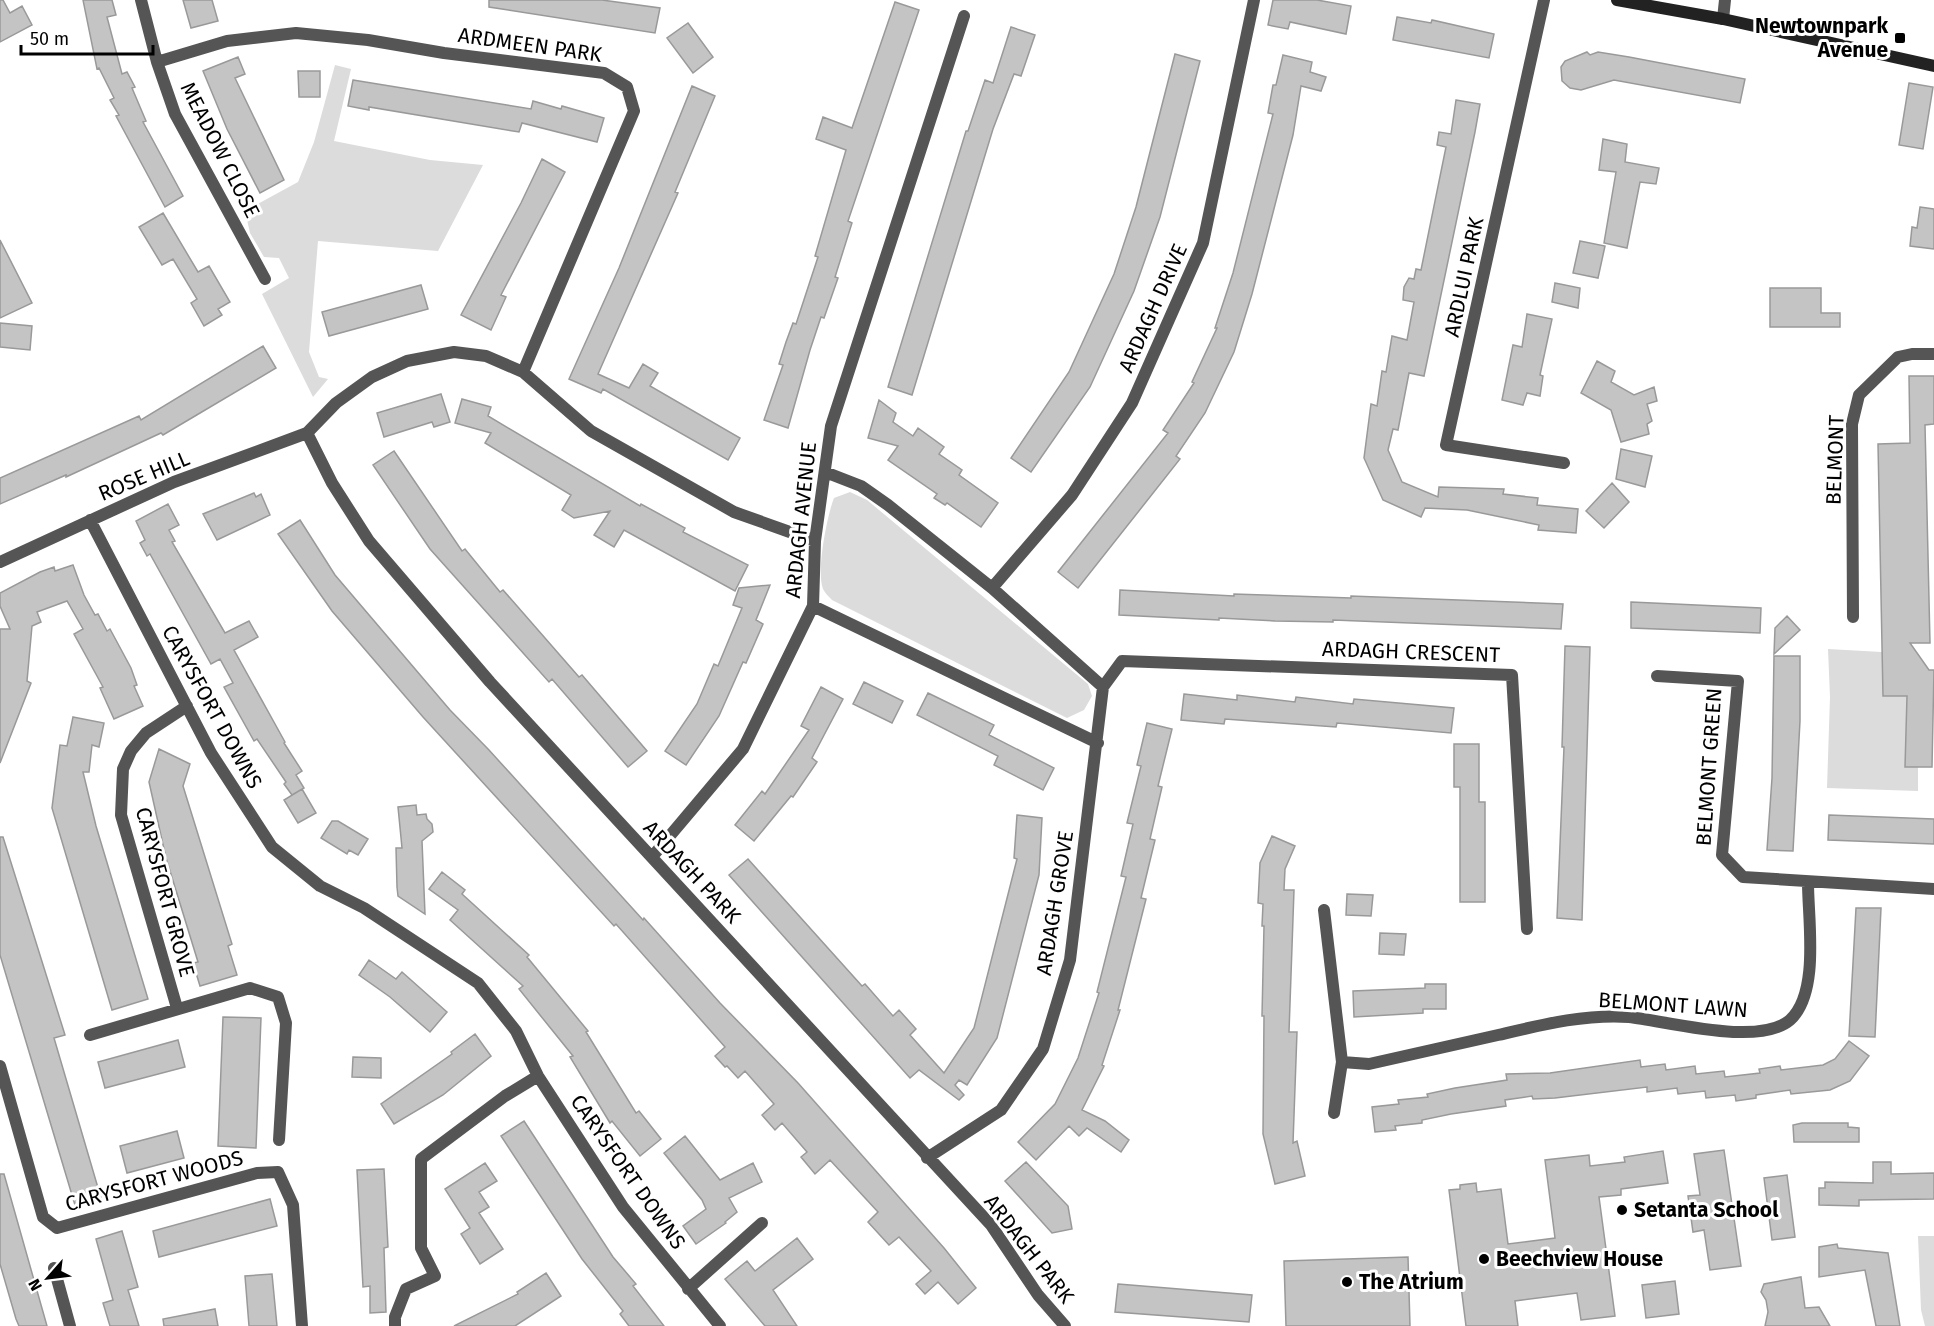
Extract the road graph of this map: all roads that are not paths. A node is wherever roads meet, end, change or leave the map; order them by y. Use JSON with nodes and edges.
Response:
{"nodes":[{"id":1,"x":141,"y":0,"type":"edge"},
{"id":2,"x":1254,"y":0,"type":"edge"},
{"id":3,"x":1544,"y":0,"type":"edge"},
{"id":4,"x":1617,"y":0,"type":"edge"},
{"id":5,"x":1725,"y":0,"type":"edge"},
{"id":6,"x":964,"y":16,"type":"dead end"},
{"id":7,"x":1723,"y":19,"type":"junction"},
{"id":8,"x":157,"y":62,"type":"junction"},
{"id":9,"x":1934,"y":66,"type":"edge"},
{"id":10,"x":265,"y":279,"type":"dead end"},
{"id":11,"x":1934,"y":354,"type":"edge"},
{"id":12,"x":523,"y":372,"type":"junction"},
{"id":13,"x":307,"y":433,"type":"junction"},
{"id":14,"x":1564,"y":463,"type":"dead end"},
{"id":15,"x":825,"y":472,"type":"junction"},
{"id":16,"x":90,"y":520,"type":"junction"},
{"id":17,"x":815,"y":541,"type":"junction"},
{"id":18,"x":0,"y":562,"type":"edge"},
{"id":19,"x":992,"y":588,"type":"junction"},
{"id":20,"x":813,"y":606,"type":"junction"},
{"id":21,"x":1853,"y":617,"type":"dead end"},
{"id":22,"x":1657,"y":676,"type":"dead end"},
{"id":23,"x":1103,"y":687,"type":"junction"},
{"id":24,"x":187,"y":706,"type":"junction"},
{"id":25,"x":1098,"y":744,"type":"junction"},
{"id":26,"x":652,"y":857,"type":"junction"},
{"id":27,"x":1808,"y":883,"type":"junction"},
{"id":28,"x":1934,"y":888,"type":"edge"},
{"id":29,"x":1324,"y":910,"type":"dead end"},
{"id":30,"x":1527,"y":929,"type":"dead end"},
{"id":31,"x":177,"y":1008,"type":"junction"},
{"id":32,"x":90,"y":1035,"type":"dead end"},
{"id":33,"x":1342,"y":1062,"type":"junction"},
{"id":34,"x":0,"y":1066,"type":"edge"},
{"id":35,"x":538,"y":1076,"type":"junction"},
{"id":36,"x":1334,"y":1113,"type":"dead end"},
{"id":37,"x":279,"y":1140,"type":"dead end"},
{"id":38,"x":927,"y":1158,"type":"junction"},
{"id":39,"x":762,"y":1223,"type":"dead end"},
{"id":40,"x":54,"y":1268,"type":"dead end"},
{"id":41,"x":688,"y":1288,"type":"junction"},
{"id":42,"x":70,"y":1326,"type":"edge"},
{"id":43,"x":302,"y":1326,"type":"edge"},
{"id":44,"x":395,"y":1326,"type":"edge"},
{"id":45,"x":720,"y":1326,"type":"edge"},
{"id":46,"x":1065,"y":1326,"type":"edge"}],
"edges":[{"from":1,"to":8,"type":"street","name":"MEADOW CLOSE"},
{"from":2,"to":19,"type":"street","name":"ARDAGH DRIVE"},
{"from":3,"to":14,"type":"street","name":"ARDLUI PARK"},
{"from":4,"to":7,"type":"main road"},
{"from":5,"to":7,"type":"street"},
{"from":6,"to":15,"type":"street","name":"ARDAGH AVENUE"},
{"from":7,"to":9,"type":"main road"},
{"from":8,"to":10,"type":"street","name":"MEADOW CLOSE"},
{"from":8,"to":12,"type":"street","name":"ARDMEEN PARK"},
{"from":11,"to":21,"type":"street","name":"BELMONT"},
{"from":12,"to":13,"type":"street"},
{"from":12,"to":17,"type":"street"},
{"from":13,"to":16,"type":"street","name":"ROSE HILL"},
{"from":13,"to":26,"type":"street","name":"ARDAGH PARK"},
{"from":15,"to":17,"type":"street","name":"ARDAGH AVENUE"},
{"from":15,"to":19,"type":"street"},
{"from":16,"to":18,"type":"street","name":"ROSE HILL"},
{"from":16,"to":24,"type":"street","name":"CARYSFORT DOWNS"},
{"from":17,"to":20,"type":"street","name":"ARDAGH AVENUE"},
{"from":19,"to":23,"type":"street"},
{"from":20,"to":25,"type":"street"},
{"from":20,"to":26,"type":"street","name":"ARDAGH AVENUE"},
{"from":22,"to":27,"type":"street","name":"BELMONT GREEN"},
{"from":23,"to":25,"type":"street","name":"ARDAGH GROVE"},
{"from":23,"to":30,"type":"street","name":"ARDAGH CRESCENT"},
{"from":24,"to":31,"type":"street","name":"CARYSFORT GROVE"},
{"from":24,"to":35,"type":"street","name":"CARYSFORT DOWNS"},
{"from":25,"to":38,"type":"street","name":"ARDAGH GROVE"},
{"from":26,"to":38,"type":"street","name":"ARDAGH PARK"},
{"from":27,"to":28,"type":"street","name":"BELMONT GREEN"},
{"from":27,"to":33,"type":"street","name":"BELMONT LAWN"},
{"from":29,"to":33,"type":"street"},
{"from":31,"to":32,"type":"street","name":"CARYSFORT GROVE"},
{"from":31,"to":37,"type":"street","name":"CARYSFORT GROVE"},
{"from":33,"to":36,"type":"street"},
{"from":34,"to":43,"type":"street","name":"CARYSFORT WOODS"},
{"from":35,"to":41,"type":"street","name":"CARYSFORT DOWNS"},
{"from":35,"to":44,"type":"street"},
{"from":38,"to":46,"type":"street","name":"ARDAGH PARK"},
{"from":39,"to":41,"type":"street"},
{"from":40,"to":42,"type":"street"},
{"from":41,"to":45,"type":"street","name":"CARYSFORT DOWNS"}]}
